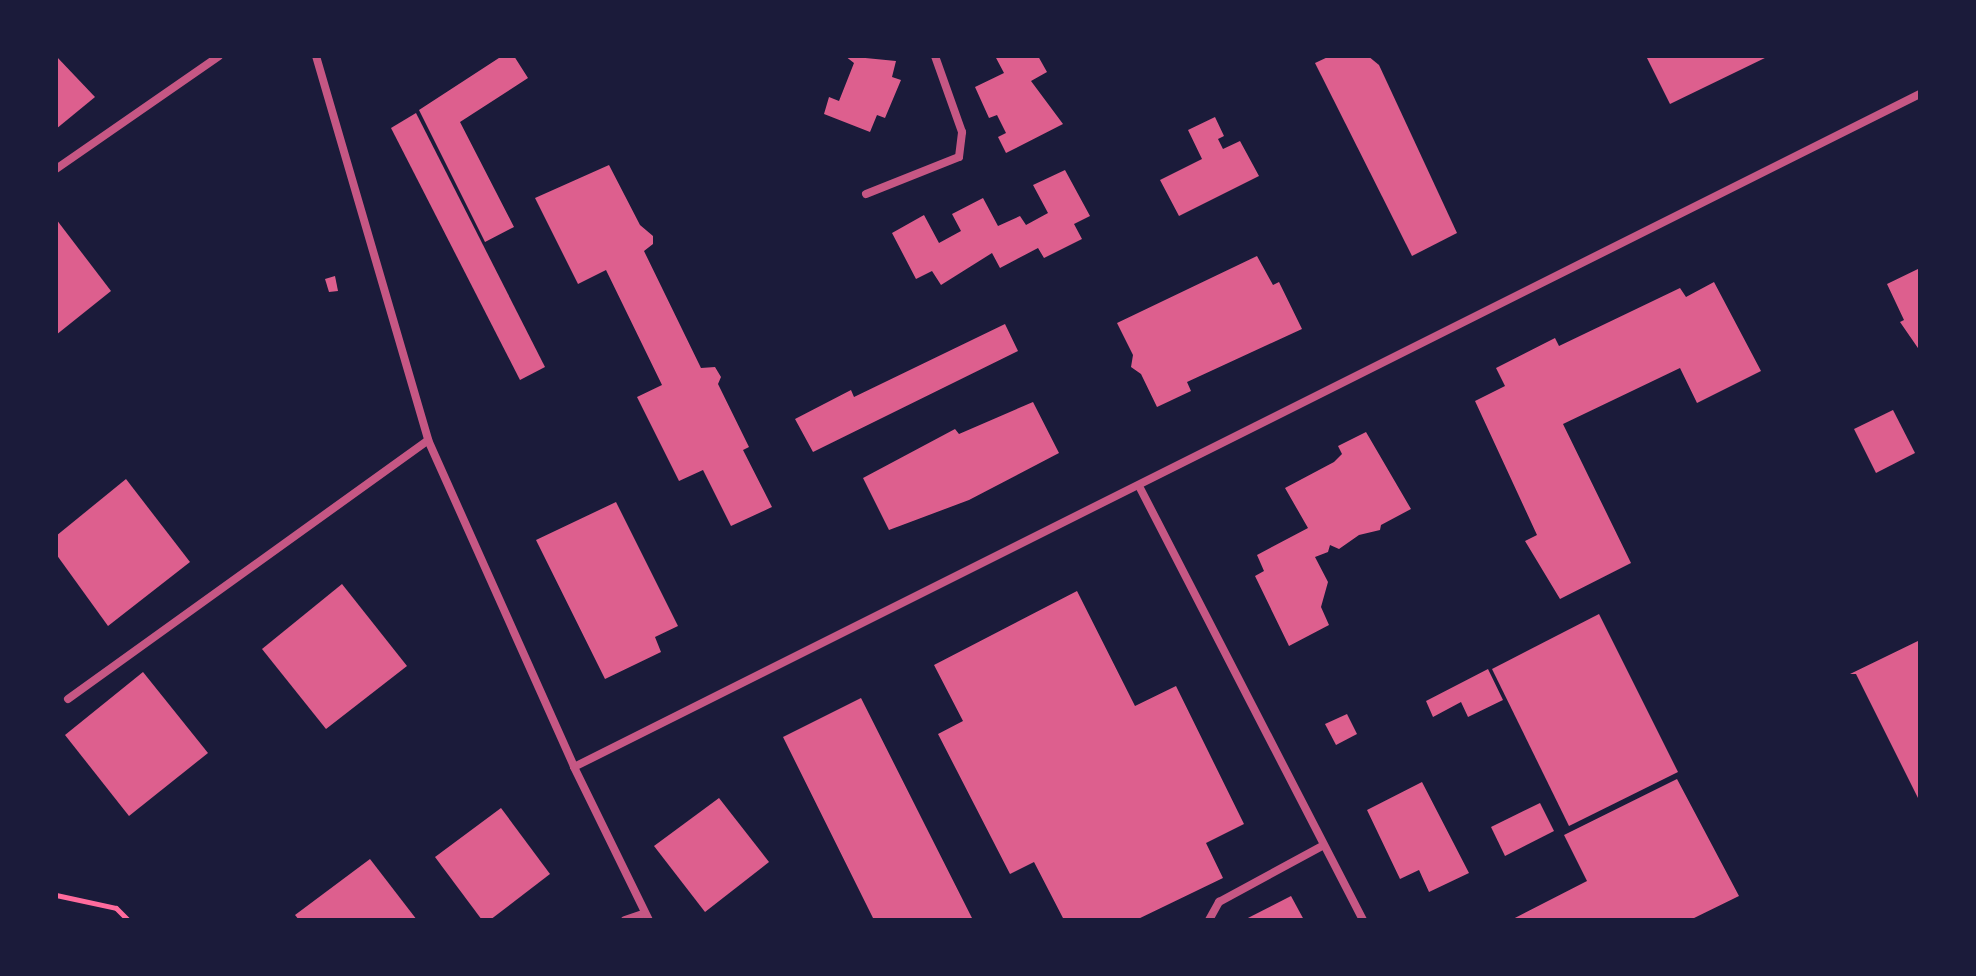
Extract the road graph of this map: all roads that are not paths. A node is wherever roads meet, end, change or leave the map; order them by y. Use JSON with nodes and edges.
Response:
{"nodes":[{"id":1,"x":219,"y":56,"type":"edge"},
{"id":2,"x":316,"y":56,"type":"edge"},
{"id":3,"x":935,"y":56,"type":"edge"},
{"id":4,"x":1920,"y":94,"type":"edge"},
{"id":5,"x":56,"y":169,"type":"edge"},
{"id":6,"x":866,"y":194,"type":"dead end"},
{"id":7,"x":428,"y":440,"type":"junction"},
{"id":8,"x":1139,"y":486,"type":"junction"},
{"id":9,"x":68,"y":699,"type":"dead end"},
{"id":10,"x":574,"y":767,"type":"junction"},
{"id":11,"x":1324,"y":845,"type":"junction"},
{"id":12,"x":647,"y":916,"type":"edge"},
{"id":13,"x":625,"y":920,"type":"edge"},
{"id":14,"x":1209,"y":920,"type":"edge"},
{"id":15,"x":1363,"y":920,"type":"edge"}],
"edges":[{"from":1,"to":5,"type":"street"},
{"from":2,"to":7,"type":"street"},
{"from":3,"to":6,"type":"street"},
{"from":4,"to":8,"type":"street"},
{"from":7,"to":9,"type":"street"},
{"from":7,"to":10,"type":"street"},
{"from":8,"to":10,"type":"street"},
{"from":8,"to":11,"type":"street"},
{"from":10,"to":12,"type":"street"},
{"from":11,"to":14,"type":"street"},
{"from":11,"to":15,"type":"street"},
{"from":12,"to":13,"type":"street"}]}
